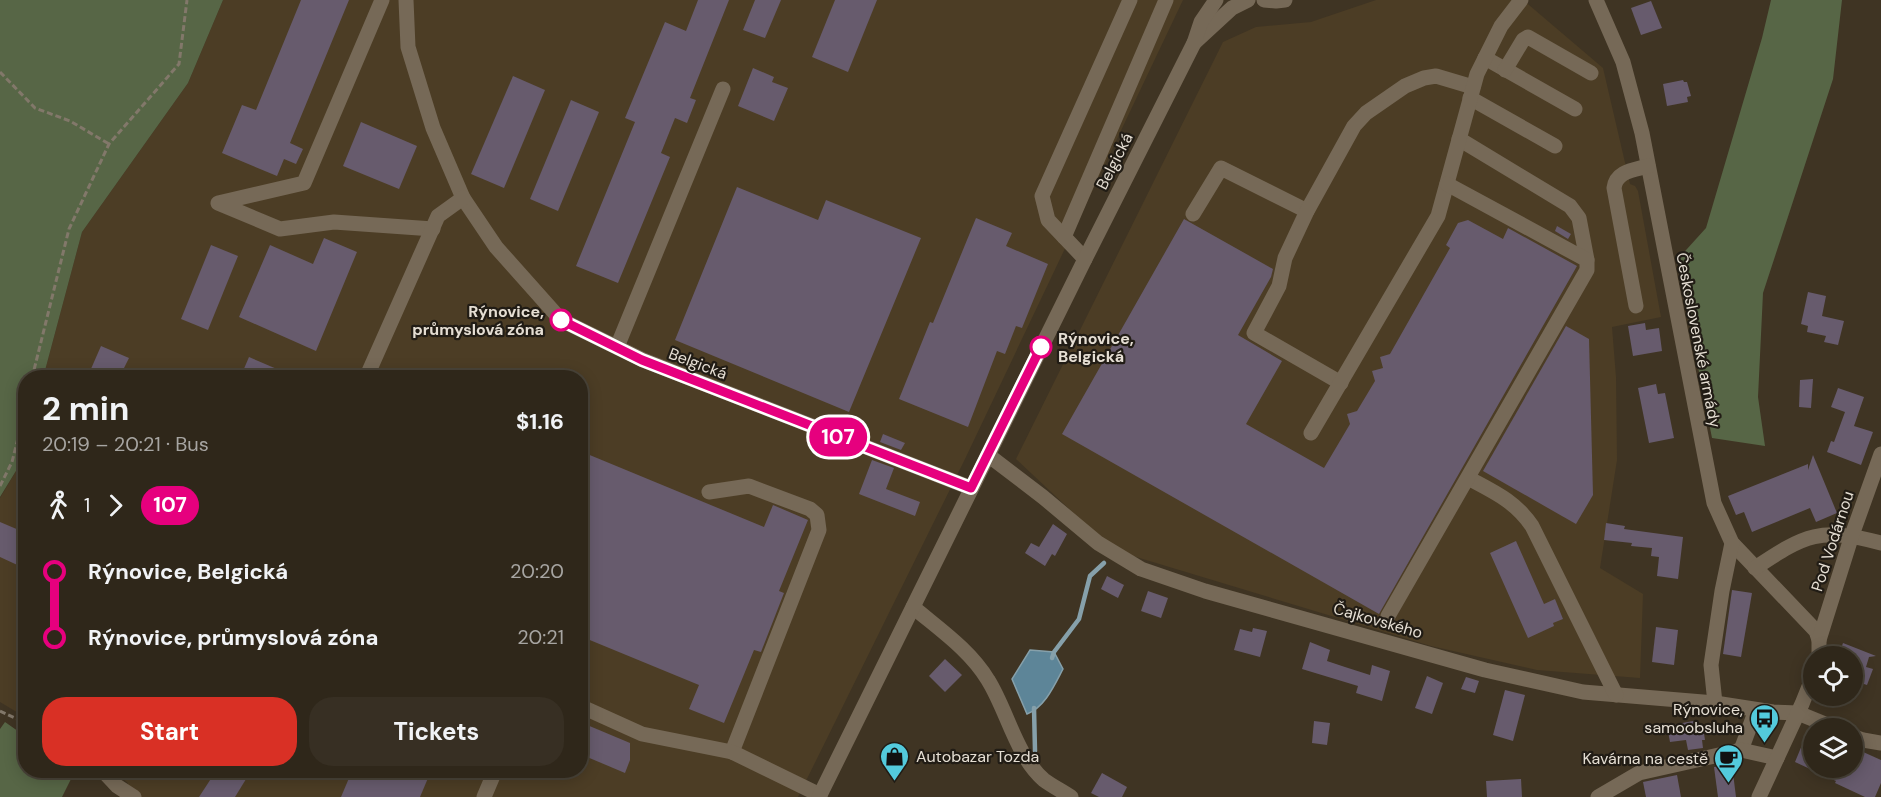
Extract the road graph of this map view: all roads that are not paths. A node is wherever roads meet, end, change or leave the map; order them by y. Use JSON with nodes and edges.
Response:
{"nodes":[{"id":1,"x":382,"y":0,"type":"edge"},
{"id":2,"x":406,"y":0,"type":"edge"},
{"id":3,"x":1130,"y":0,"type":"edge"},
{"id":4,"x":1166,"y":0,"type":"edge"},
{"id":5,"x":1216,"y":0,"type":"edge"},
{"id":6,"x":1248,"y":0,"type":"edge"},
{"id":7,"x":1264,"y":0,"type":"edge"},
{"id":8,"x":1285,"y":0,"type":"edge"},
{"id":9,"x":1521,"y":0,"type":"edge"},
{"id":10,"x":1596,"y":0,"type":"edge"},
{"id":11,"x":1194,"y":43,"type":"junction"},
{"id":12,"x":1485,"y":58,"type":"junction"},
{"id":13,"x":1505,"y":70,"type":"junction"},
{"id":14,"x":1591,"y":73,"type":"dead end"},
{"id":15,"x":723,"y":89,"type":"dead end"},
{"id":16,"x":1472,"y":93,"type":"junction"},
{"id":17,"x":1575,"y":109,"type":"dead end"},
{"id":18,"x":1459,"y":139,"type":"junction"},
{"id":19,"x":1555,"y":146,"type":"dead end"},
{"id":20,"x":1648,"y":166,"type":"junction"},
{"id":21,"x":1447,"y":184,"type":"junction"},
{"id":22,"x":463,"y":198,"type":"junction"},
{"id":23,"x":1307,"y":211,"type":"junction"},
{"id":24,"x":1193,"y":214,"type":"dead end"},
{"id":25,"x":433,"y":229,"type":"junction"},
{"id":26,"x":1064,"y":237,"type":"junction"},
{"id":27,"x":1085,"y":259,"type":"junction"},
{"id":28,"x":1587,"y":260,"type":"junction"},
{"id":29,"x":1636,"y":306,"type":"dead end"},
{"id":30,"x":617,"y":347,"type":"junction"},
{"id":31,"x":370,"y":370,"type":"edge"},
{"id":32,"x":1341,"y":383,"type":"junction"},
{"id":33,"x":1311,"y":433,"type":"dead end"},
{"id":34,"x":1881,"y":454,"type":"edge"},
{"id":35,"x":988,"y":455,"type":"junction"},
{"id":36,"x":1468,"y":478,"type":"junction"},
{"id":37,"x":971,"y":488,"type":"junction"},
{"id":38,"x":710,"y":492,"type":"dead end"},
{"id":39,"x":1852,"y":535,"type":"junction"},
{"id":40,"x":1732,"y":543,"type":"junction"},
{"id":41,"x":1881,"y":543,"type":"edge"},
{"id":42,"x":1755,"y":568,"type":"junction"},
{"id":43,"x":913,"y":607,"type":"junction"},
{"id":44,"x":1388,"y":616,"type":"dead end"},
{"id":45,"x":1819,"y":640,"type":"junction"},
{"id":46,"x":1819,"y":646,"type":"edge"},
{"id":47,"x":1616,"y":695,"type":"junction"},
{"id":48,"x":1803,"y":700,"type":"edge"},
{"id":49,"x":1715,"y":704,"type":"junction"},
{"id":50,"x":588,"y":710,"type":"edge"},
{"id":51,"x":1756,"y":710,"type":"junction"},
{"id":52,"x":1798,"y":712,"type":"junction"},
{"id":53,"x":1812,"y":718,"type":"edge"},
{"id":54,"x":1863,"y":740,"type":"edge"},
{"id":55,"x":1881,"y":743,"type":"edge"},
{"id":56,"x":1741,"y":750,"type":"junction"},
{"id":57,"x":732,"y":752,"type":"junction"},
{"id":58,"x":1777,"y":758,"type":"junction"},
{"id":59,"x":492,"y":778,"type":"edge"},
{"id":60,"x":114,"y":791,"type":"edge"},
{"id":61,"x":820,"y":796,"type":"edge"},
{"id":62,"x":134,"y":797,"type":"edge"},
{"id":63,"x":484,"y":797,"type":"edge"},
{"id":64,"x":1071,"y":797,"type":"edge"},
{"id":65,"x":1598,"y":797,"type":"edge"},
{"id":66,"x":1759,"y":797,"type":"edge"}],
"edges":[{"from":1,"to":25,"type":"street"},
{"from":2,"to":22,"type":"street","name":"Belgická"},
{"from":3,"to":26,"type":"street"},
{"from":4,"to":26,"type":"street"},
{"from":5,"to":11,"type":"street","name":"Belgická"},
{"from":6,"to":11,"type":"street","name":"Belgická"},
{"from":7,"to":8,"type":"street"},
{"from":9,"to":12,"type":"street"},
{"from":10,"to":20,"type":"street","name":"Československé armády"},
{"from":11,"to":27,"type":"street","name":"Belgická"},
{"from":12,"to":13,"type":"street"},
{"from":12,"to":16,"type":"street"},
{"from":13,"to":14,"type":"street"},
{"from":13,"to":17,"type":"street"},
{"from":15,"to":30,"type":"street"},
{"from":16,"to":18,"type":"street"},
{"from":16,"to":19,"type":"street"},
{"from":16,"to":23,"type":"street"},
{"from":18,"to":21,"type":"street"},
{"from":18,"to":28,"type":"street"},
{"from":20,"to":29,"type":"street"},
{"from":20,"to":40,"type":"street","name":"Československé armády"},
{"from":21,"to":28,"type":"street"},
{"from":21,"to":32,"type":"street"},
{"from":22,"to":25,"type":"street"},
{"from":22,"to":30,"type":"street","name":"Belgická"},
{"from":23,"to":24,"type":"street"},
{"from":23,"to":32,"type":"street"},
{"from":25,"to":31,"type":"street"},
{"from":26,"to":27,"type":"street"},
{"from":27,"to":35,"type":"street","name":"Belgická"},
{"from":28,"to":36,"type":"street"},
{"from":30,"to":37,"type":"street","name":"Belgická"},
{"from":32,"to":33,"type":"street"},
{"from":34,"to":39,"type":"street","name":"Pod Vodárnou"},
{"from":35,"to":37,"type":"street","name":"Belgická"},
{"from":35,"to":47,"type":"street","name":"Čajkovského"},
{"from":36,"to":44,"type":"street"},
{"from":36,"to":47,"type":"street"},
{"from":37,"to":43,"type":"street","name":"Belgická"},
{"from":38,"to":57,"type":"street"},
{"from":39,"to":41,"type":"street"},
{"from":39,"to":42,"type":"street"},
{"from":39,"to":45,"type":"street","name":"Pod Vodárnou"},
{"from":40,"to":42,"type":"street","name":"Československé armády"},
{"from":40,"to":49,"type":"street"},
{"from":42,"to":45,"type":"street","name":"Československé armády"},
{"from":43,"to":61,"type":"street","name":"Belgická"},
{"from":43,"to":64,"type":"street"},
{"from":45,"to":46,"type":"street"},
{"from":47,"to":49,"type":"street","name":"Čajkovského"},
{"from":48,"to":52,"type":"street"},
{"from":49,"to":51,"type":"street","name":"Čajkovského"},
{"from":50,"to":57,"type":"street","name":"Belgická"},
{"from":51,"to":52,"type":"street","name":"Čajkovského"},
{"from":51,"to":56,"type":"street"},
{"from":52,"to":53,"type":"street"},
{"from":52,"to":58,"type":"street"},
{"from":54,"to":55,"type":"street"},
{"from":56,"to":58,"type":"street"},
{"from":56,"to":65,"type":"street"},
{"from":57,"to":61,"type":"street","name":"Belgická"},
{"from":58,"to":66,"type":"street"},
{"from":59,"to":63,"type":"street"},
{"from":60,"to":62,"type":"street"}]}
